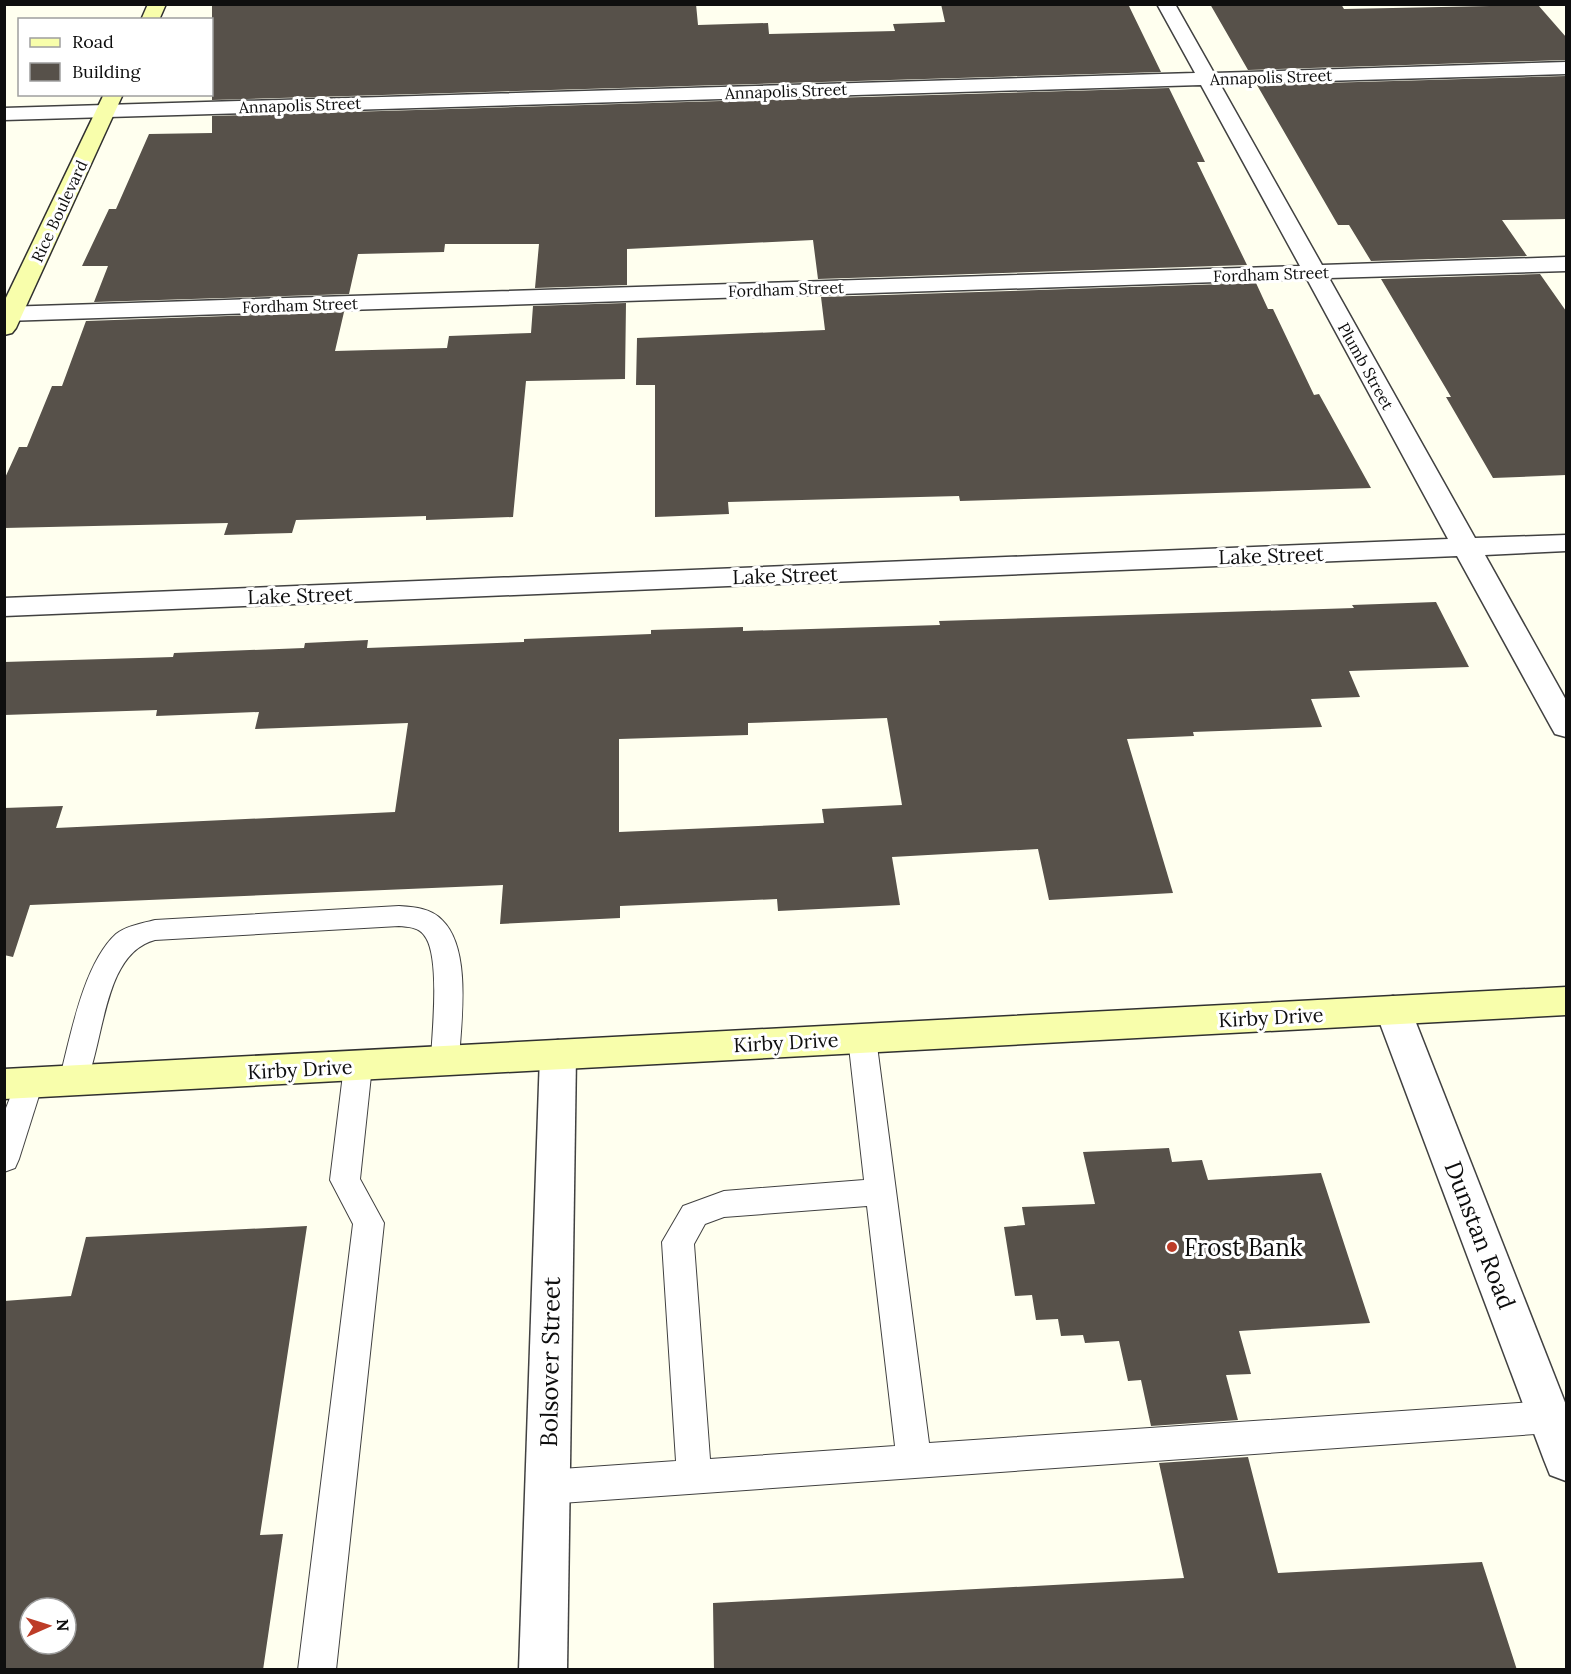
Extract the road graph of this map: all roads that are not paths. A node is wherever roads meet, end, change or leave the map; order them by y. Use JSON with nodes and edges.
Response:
{"nodes":[{"id":1,"x":157,"y":4,"type":"edge"},
{"id":2,"x":1166,"y":4,"type":"edge"},
{"id":3,"x":151,"y":18,"type":"edge"},
{"id":4,"x":1566,"y":68,"type":"edge"},
{"id":5,"x":1207,"y":79,"type":"junction"},
{"id":6,"x":111,"y":103,"type":"edge"},
{"id":7,"x":4,"y":114,"type":"edge"},
{"id":8,"x":1566,"y":264,"type":"edge"},
{"id":9,"x":1314,"y":272,"type":"junction"},
{"id":10,"x":7,"y":319,"type":"edge"},
{"id":11,"x":1566,"y":543,"type":"edge"},
{"id":12,"x":1467,"y":547,"type":"junction"},
{"id":13,"x":4,"y":607,"type":"edge"},
{"id":14,"x":1566,"y":728,"type":"edge"},
{"id":15,"x":1566,"y":1001,"type":"edge"},
{"id":16,"x":1393,"y":1010,"type":"junction"},
{"id":17,"x":862,"y":1038,"type":"junction"},
{"id":18,"x":558,"y":1055,"type":"junction"},
{"id":19,"x":445,"y":1060,"type":"junction"},
{"id":20,"x":358,"y":1066,"type":"junction"},
{"id":21,"x":73,"y":1081,"type":"junction"},
{"id":22,"x":17,"y":1083,"type":"edge"},
{"id":23,"x":4,"y":1159,"type":"edge"},
{"id":24,"x":880,"y":1192,"type":"junction"},
{"id":25,"x":1550,"y":1417,"type":"junction"},
{"id":26,"x":1566,"y":1460,"type":"edge"},
{"id":27,"x":914,"y":1461,"type":"junction"},
{"id":28,"x":694,"y":1477,"type":"junction"},
{"id":29,"x":547,"y":1487,"type":"junction"},
{"id":30,"x":317,"y":1670,"type":"edge"},
{"id":31,"x":543,"y":1670,"type":"edge"}],
"edges":[{"from":1,"to":3,"type":"main road"},
{"from":2,"to":5,"type":"street","name":"Plumb Street"},
{"from":4,"to":5,"type":"street","name":"Annapolis Street"},
{"from":5,"to":6,"type":"street","name":"Annapolis Street"},
{"from":5,"to":9,"type":"street","name":"Plumb Street"},
{"from":6,"to":7,"type":"street","name":"Annapolis Street"},
{"from":6,"to":10,"type":"main road","name":"Rice Boulevard"},
{"from":8,"to":9,"type":"street","name":"Fordham Street"},
{"from":9,"to":10,"type":"street","name":"Fordham Street"},
{"from":9,"to":12,"type":"street","name":"Plumb Street"},
{"from":11,"to":12,"type":"street","name":"Lake Street"},
{"from":12,"to":13,"type":"street","name":"Lake Street"},
{"from":12,"to":14,"type":"street","name":"Plumb Street"},
{"from":15,"to":16,"type":"main road","name":"Kirby Drive"},
{"from":16,"to":17,"type":"main road","name":"Kirby Drive"},
{"from":16,"to":25,"type":"street","name":"Dunstan Road"},
{"from":17,"to":18,"type":"main road","name":"Kirby Drive"},
{"from":17,"to":24,"type":"lane"},
{"from":18,"to":19,"type":"main road","name":"Kirby Drive"},
{"from":18,"to":29,"type":"street","name":"Bolsover Street"},
{"from":19,"to":20,"type":"main road","name":"Kirby Drive"},
{"from":19,"to":21,"type":"lane"},
{"from":20,"to":21,"type":"main road","name":"Kirby Drive"},
{"from":20,"to":30,"type":"lane"},
{"from":21,"to":22,"type":"main road","name":"Kirby Drive"},
{"from":22,"to":23,"type":"lane"},
{"from":24,"to":27,"type":"lane"},
{"from":24,"to":28,"type":"lane"},
{"from":25,"to":26,"type":"street","name":"Dunstan Road"},
{"from":25,"to":27,"type":"lane"},
{"from":27,"to":28,"type":"lane"},
{"from":28,"to":29,"type":"lane"},
{"from":29,"to":31,"type":"street","name":"Bolsover Street"}]}
